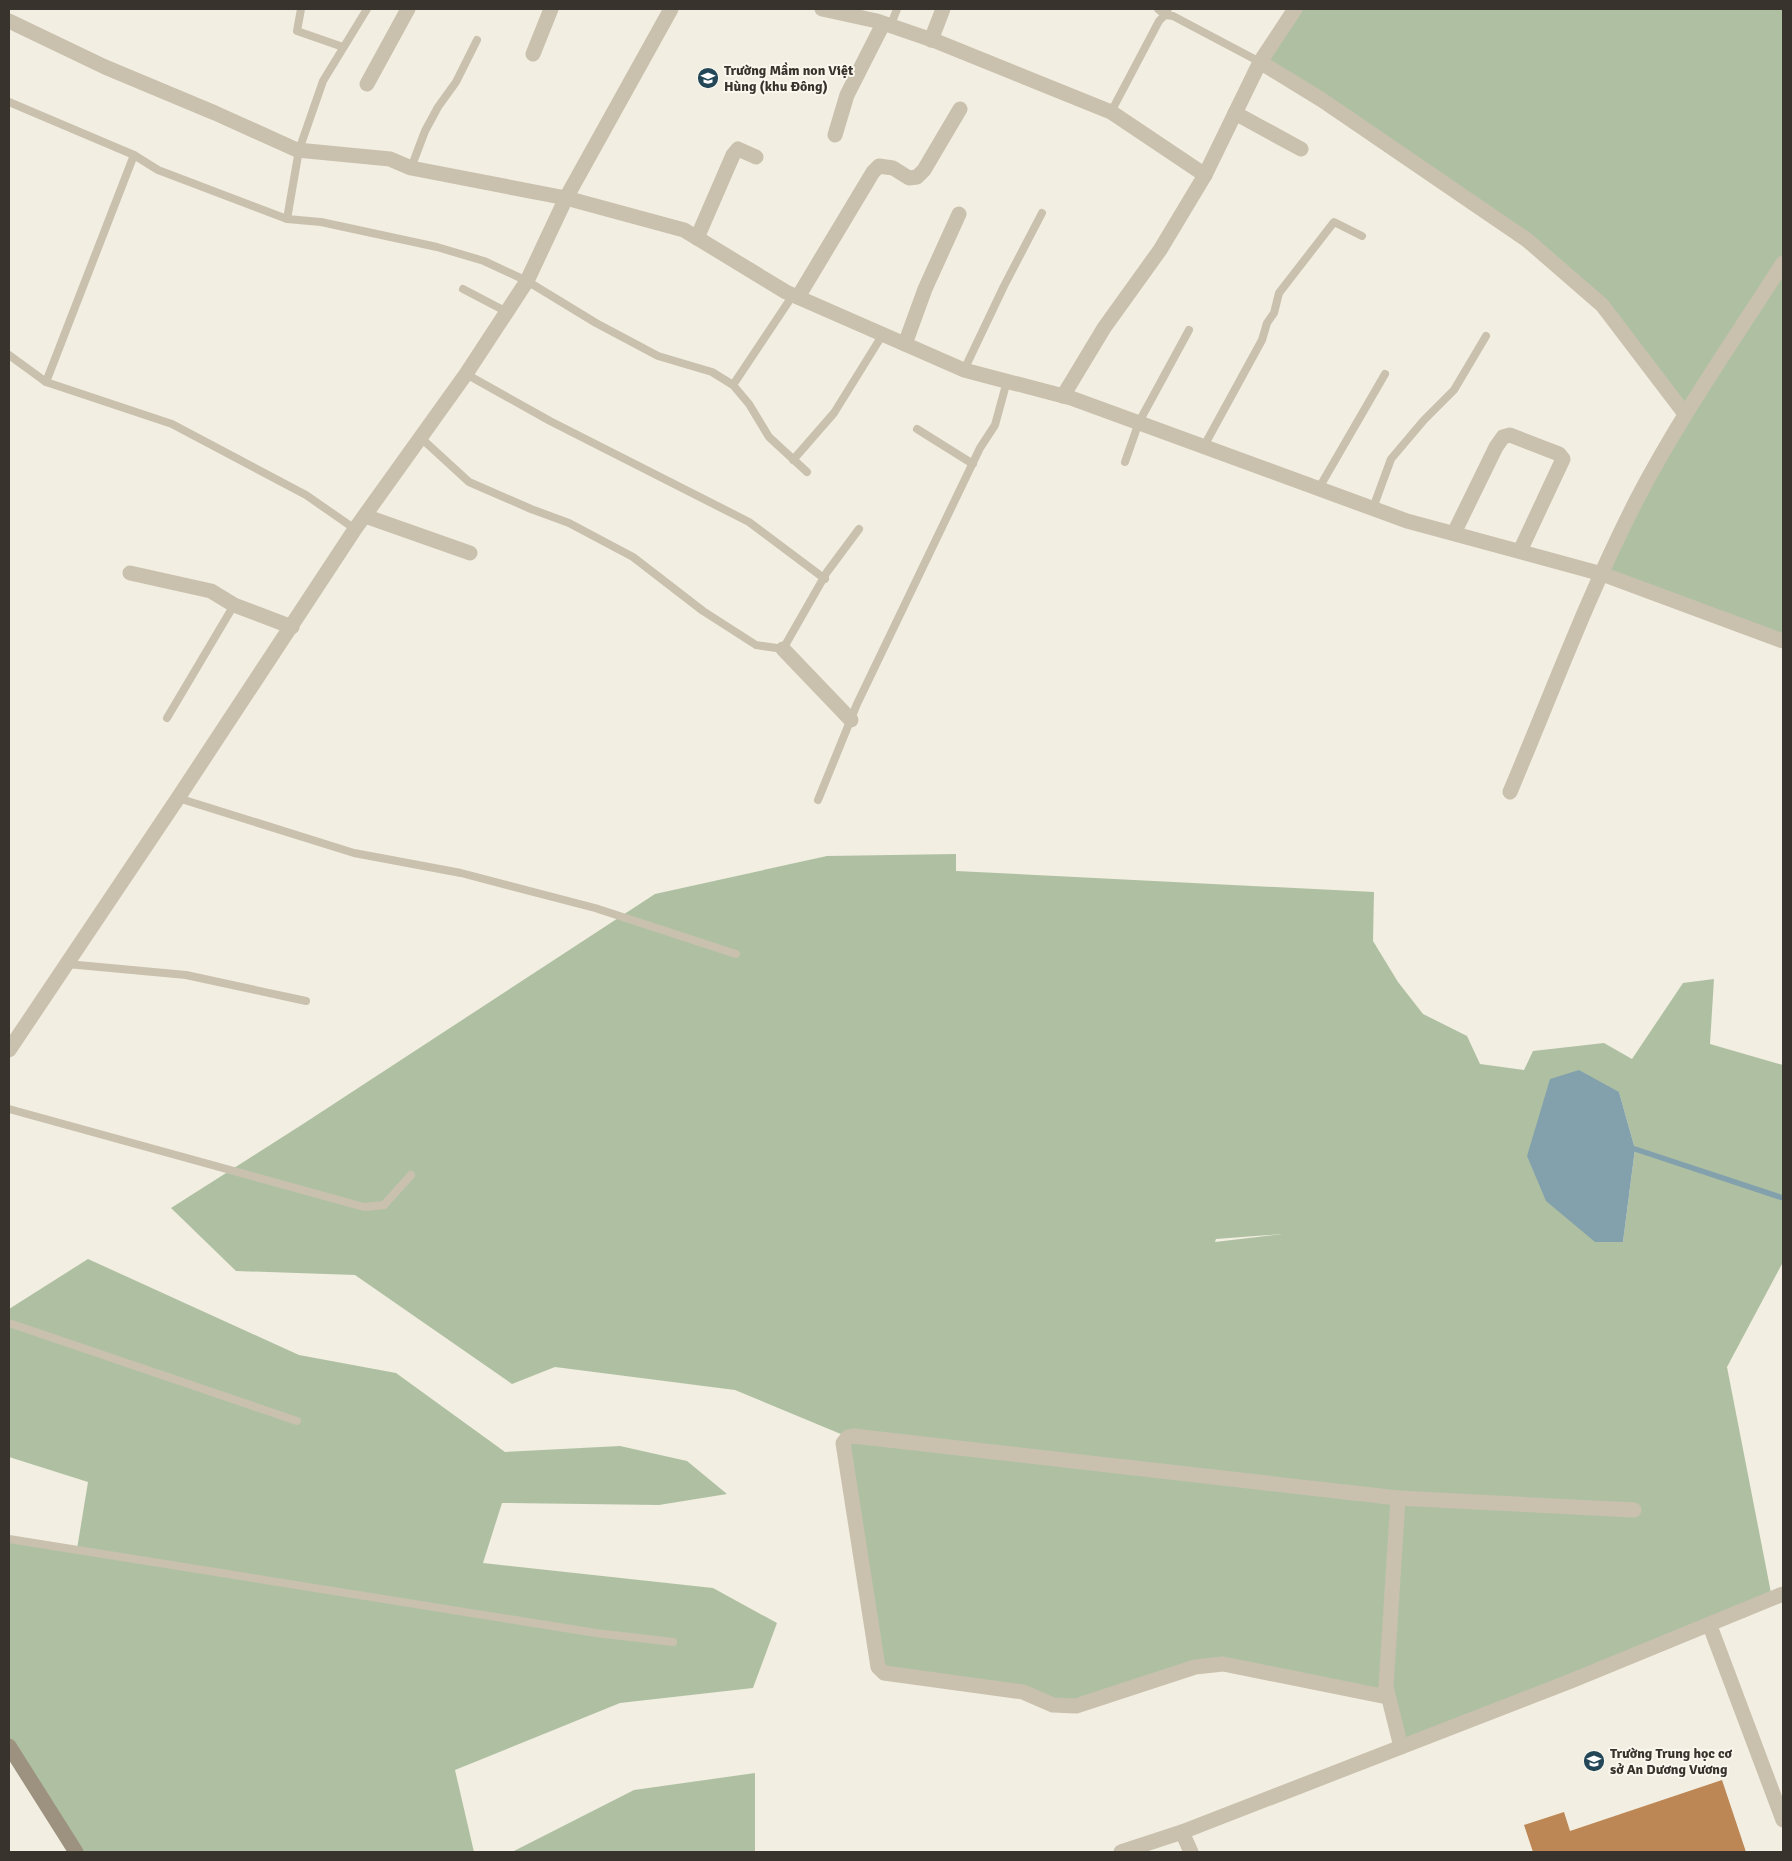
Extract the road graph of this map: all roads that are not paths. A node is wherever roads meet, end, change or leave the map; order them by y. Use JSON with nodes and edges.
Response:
{"nodes":[{"id":1,"x":10,"y":9,"type":"edge"},
{"id":2,"x":301,"y":9,"type":"edge"},
{"id":3,"x":367,"y":9,"type":"edge"},
{"id":4,"x":408,"y":9,"type":"edge"},
{"id":5,"x":550,"y":9,"type":"edge"},
{"id":6,"x":671,"y":9,"type":"edge"},
{"id":7,"x":822,"y":9,"type":"edge"},
{"id":8,"x":897,"y":9,"type":"edge"},
{"id":9,"x":943,"y":9,"type":"edge"},
{"id":10,"x":1158,"y":9,"type":"edge"},
{"id":11,"x":1295,"y":9,"type":"edge"},
{"id":12,"x":1166,"y":12,"type":"edge"},
{"id":13,"x":9,"y":13,"type":"edge"},
{"id":14,"x":9,"y":21,"type":"edge"},
{"id":15,"x":887,"y":25,"type":"junction"},
{"id":16,"x":477,"y":40,"type":"dead end"},
{"id":17,"x":931,"y":40,"type":"junction"},
{"id":18,"x":343,"y":47,"type":"junction"},
{"id":19,"x":534,"y":54,"type":"dead end"},
{"id":20,"x":1260,"y":62,"type":"junction"},
{"id":21,"x":367,"y":84,"type":"dead end"},
{"id":22,"x":9,"y":102,"type":"edge"},
{"id":23,"x":960,"y":109,"type":"dead end"},
{"id":24,"x":1111,"y":112,"type":"junction"},
{"id":25,"x":1235,"y":114,"type":"junction"},
{"id":26,"x":835,"y":135,"type":"dead end"},
{"id":27,"x":1301,"y":149,"type":"dead end"},
{"id":28,"x":299,"y":150,"type":"junction"},
{"id":29,"x":134,"y":155,"type":"junction"},
{"id":30,"x":756,"y":157,"type":"dead end"},
{"id":31,"x":411,"y":168,"type":"junction"},
{"id":32,"x":1205,"y":175,"type":"junction"},
{"id":33,"x":566,"y":198,"type":"junction"},
{"id":34,"x":1042,"y":213,"type":"dead end"},
{"id":35,"x":959,"y":214,"type":"dead end"},
{"id":36,"x":287,"y":219,"type":"junction"},
{"id":37,"x":1362,"y":236,"type":"dead end"},
{"id":38,"x":697,"y":238,"type":"junction"},
{"id":39,"x":1783,"y":263,"type":"edge"},
{"id":40,"x":527,"y":281,"type":"junction"},
{"id":41,"x":463,"y":289,"type":"dead end"},
{"id":42,"x":796,"y":296,"type":"junction"},
{"id":43,"x":507,"y":312,"type":"junction"},
{"id":44,"x":1188,"y":330,"type":"dead end"},
{"id":45,"x":883,"y":334,"type":"junction"},
{"id":46,"x":1486,"y":336,"type":"dead end"},
{"id":47,"x":905,"y":344,"type":"junction"},
{"id":48,"x":9,"y":355,"type":"edge"},
{"id":49,"x":964,"y":370,"type":"junction"},
{"id":50,"x":466,"y":374,"type":"junction"},
{"id":51,"x":1385,"y":374,"type":"dead end"},
{"id":52,"x":1006,"y":381,"type":"junction"},
{"id":53,"x":46,"y":382,"type":"junction"},
{"id":54,"x":733,"y":385,"type":"junction"},
{"id":55,"x":1063,"y":396,"type":"junction"},
{"id":56,"x":1685,"y":414,"type":"junction"},
{"id":57,"x":1139,"y":422,"type":"junction"},
{"id":58,"x":918,"y":429,"type":"dead end"},
{"id":59,"x":421,"y":438,"type":"junction"},
{"id":60,"x":1204,"y":446,"type":"junction"},
{"id":61,"x":793,"y":460,"type":"junction"},
{"id":62,"x":1125,"y":462,"type":"dead end"},
{"id":63,"x":972,"y":464,"type":"junction"},
{"id":64,"x":807,"y":472,"type":"dead end"},
{"id":65,"x":1319,"y":488,"type":"junction"},
{"id":66,"x":1374,"y":508,"type":"junction"},
{"id":67,"x":365,"y":516,"type":"junction"},
{"id":68,"x":355,"y":529,"type":"junction"},
{"id":69,"x":859,"y":529,"type":"dead end"},
{"id":70,"x":1454,"y":533,"type":"junction"},
{"id":71,"x":1520,"y":551,"type":"junction"},
{"id":72,"x":470,"y":553,"type":"dead end"},
{"id":73,"x":130,"y":573,"type":"dead end"},
{"id":74,"x":1602,"y":574,"type":"junction"},
{"id":75,"x":824,"y":580,"type":"junction"},
{"id":76,"x":234,"y":605,"type":"junction"},
{"id":77,"x":292,"y":627,"type":"junction"},
{"id":78,"x":1783,"y":641,"type":"edge"},
{"id":79,"x":783,"y":649,"type":"junction"},
{"id":80,"x":167,"y":718,"type":"dead end"},
{"id":81,"x":851,"y":720,"type":"junction"},
{"id":82,"x":1510,"y":792,"type":"dead end"},
{"id":83,"x":178,"y":798,"type":"junction"},
{"id":84,"x":818,"y":800,"type":"dead end"},
{"id":85,"x":736,"y":954,"type":"dead end"},
{"id":86,"x":67,"y":964,"type":"junction"},
{"id":87,"x":306,"y":1001,"type":"dead end"},
{"id":88,"x":9,"y":1050,"type":"edge"},
{"id":89,"x":9,"y":1109,"type":"edge"},
{"id":90,"x":411,"y":1175,"type":"dead end"},
{"id":91,"x":9,"y":1323,"type":"edge"},
{"id":92,"x":298,"y":1421,"type":"dead end"},
{"id":93,"x":1398,"y":1498,"type":"junction"},
{"id":94,"x":1634,"y":1510,"type":"dead end"},
{"id":95,"x":9,"y":1538,"type":"edge"},
{"id":96,"x":1783,"y":1594,"type":"edge"},
{"id":97,"x":1710,"y":1626,"type":"junction"},
{"id":98,"x":673,"y":1642,"type":"dead end"},
{"id":99,"x":1387,"y":1697,"type":"junction"},
{"id":100,"x":9,"y":1746,"type":"edge"},
{"id":101,"x":1401,"y":1747,"type":"junction"},
{"id":102,"x":1783,"y":1820,"type":"edge"},
{"id":103,"x":1182,"y":1832,"type":"junction"},
{"id":104,"x":76,"y":1852,"type":"edge"},
{"id":105,"x":1121,"y":1852,"type":"edge"},
{"id":106,"x":1191,"y":1852,"type":"edge"}],
"edges":[{"from":1,"to":13,"type":"street"},
{"from":2,"to":18,"type":"lane"},
{"from":3,"to":18,"type":"lane"},
{"from":4,"to":21,"type":"street"},
{"from":5,"to":19,"type":"street"},
{"from":6,"to":33,"type":"street"},
{"from":7,"to":15,"type":"street"},
{"from":8,"to":15,"type":"lane"},
{"from":9,"to":17,"type":"street"},
{"from":10,"to":12,"type":"lane"},
{"from":11,"to":20,"type":"street"},
{"from":12,"to":20,"type":"lane"},
{"from":12,"to":24,"type":"lane"},
{"from":14,"to":28,"type":"street"},
{"from":15,"to":17,"type":"street"},
{"from":15,"to":26,"type":"street"},
{"from":16,"to":31,"type":"lane"},
{"from":17,"to":24,"type":"street"},
{"from":18,"to":28,"type":"lane"},
{"from":20,"to":25,"type":"street"},
{"from":20,"to":56,"type":"street"},
{"from":22,"to":29,"type":"lane"},
{"from":23,"to":42,"type":"street"},
{"from":24,"to":32,"type":"street"},
{"from":25,"to":27,"type":"street"},
{"from":25,"to":32,"type":"street"},
{"from":28,"to":31,"type":"street"},
{"from":28,"to":36,"type":"lane"},
{"from":29,"to":36,"type":"lane"},
{"from":29,"to":53,"type":"lane"},
{"from":30,"to":38,"type":"street"},
{"from":31,"to":33,"type":"street"},
{"from":32,"to":55,"type":"street"},
{"from":33,"to":38,"type":"street"},
{"from":33,"to":40,"type":"street"},
{"from":34,"to":49,"type":"lane"},
{"from":35,"to":47,"type":"street"},
{"from":36,"to":40,"type":"lane"},
{"from":37,"to":60,"type":"lane"},
{"from":38,"to":42,"type":"street"},
{"from":39,"to":56,"type":"street"},
{"from":40,"to":43,"type":"street"},
{"from":40,"to":54,"type":"lane"},
{"from":41,"to":43,"type":"lane"},
{"from":42,"to":45,"type":"street"},
{"from":42,"to":54,"type":"lane"},
{"from":43,"to":50,"type":"street"},
{"from":44,"to":57,"type":"lane"},
{"from":45,"to":47,"type":"street"},
{"from":45,"to":61,"type":"lane"},
{"from":46,"to":66,"type":"lane"},
{"from":47,"to":49,"type":"street"},
{"from":48,"to":53,"type":"lane"},
{"from":49,"to":52,"type":"street"},
{"from":50,"to":59,"type":"street"},
{"from":50,"to":75,"type":"lane"},
{"from":51,"to":65,"type":"lane"},
{"from":52,"to":55,"type":"street"},
{"from":52,"to":63,"type":"lane"},
{"from":53,"to":68,"type":"lane"},
{"from":54,"to":61,"type":"lane"},
{"from":55,"to":57,"type":"street"},
{"from":56,"to":74,"type":"street"},
{"from":57,"to":60,"type":"street"},
{"from":57,"to":62,"type":"lane"},
{"from":58,"to":63,"type":"lane"},
{"from":59,"to":67,"type":"street"},
{"from":59,"to":79,"type":"lane"},
{"from":60,"to":65,"type":"street"},
{"from":61,"to":64,"type":"lane"},
{"from":63,"to":81,"type":"lane"},
{"from":65,"to":66,"type":"street"},
{"from":66,"to":70,"type":"street"},
{"from":67,"to":68,"type":"street"},
{"from":67,"to":72,"type":"street"},
{"from":68,"to":77,"type":"street"},
{"from":69,"to":75,"type":"lane"},
{"from":70,"to":71,"type":"street"},
{"from":70,"to":71,"type":"street"},
{"from":71,"to":74,"type":"street"},
{"from":73,"to":76,"type":"street"},
{"from":74,"to":78,"type":"street"},
{"from":74,"to":82,"type":"street"},
{"from":75,"to":79,"type":"lane"},
{"from":76,"to":77,"type":"street"},
{"from":76,"to":80,"type":"lane"},
{"from":77,"to":83,"type":"street"},
{"from":79,"to":81,"type":"street"},
{"from":81,"to":84,"type":"lane"},
{"from":83,"to":85,"type":"lane"},
{"from":83,"to":86,"type":"street"},
{"from":86,"to":87,"type":"lane"},
{"from":86,"to":88,"type":"street"},
{"from":89,"to":90,"type":"lane"},
{"from":91,"to":92,"type":"lane"},
{"from":93,"to":94,"type":"street"},
{"from":93,"to":99,"type":"street"},
{"from":93,"to":99,"type":"street"},
{"from":95,"to":98,"type":"lane"},
{"from":96,"to":97,"type":"street"},
{"from":97,"to":101,"type":"street"},
{"from":97,"to":102,"type":"street"},
{"from":99,"to":101,"type":"street"},
{"from":100,"to":104,"type":"street"},
{"from":101,"to":103,"type":"street"},
{"from":103,"to":105,"type":"street"},
{"from":103,"to":106,"type":"street"}]}
